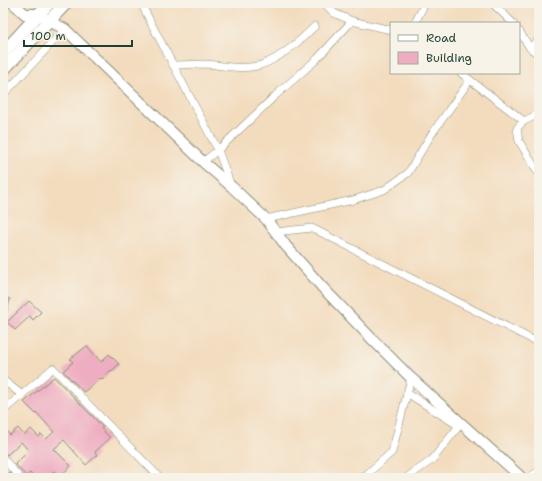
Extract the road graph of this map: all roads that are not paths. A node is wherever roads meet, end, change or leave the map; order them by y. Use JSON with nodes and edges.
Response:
{"nodes":[{"id":1,"x":13,"y":3,"type":"edge"},
{"id":2,"x":49,"y":3,"type":"edge"},
{"id":3,"x":66,"y":3,"type":"edge"},
{"id":4,"x":324,"y":3,"type":"edge"},
{"id":5,"x":425,"y":3,"type":"edge"},
{"id":6,"x":492,"y":3,"type":"edge"},
{"id":7,"x":143,"y":4,"type":"edge"},
{"id":8,"x":38,"y":8,"type":"edge"},
{"id":9,"x":352,"y":21,"type":"junction"},
{"id":10,"x":48,"y":22,"type":"junction"},
{"id":11,"x":415,"y":22,"type":"edge"},
{"id":12,"x":512,"y":22,"type":"edge"},
{"id":13,"x":315,"y":26,"type":"dead end"},
{"id":14,"x":65,"y":29,"type":"junction"},
{"id":15,"x":390,"y":30,"type":"edge"},
{"id":16,"x":520,"y":33,"type":"edge"},
{"id":17,"x":539,"y":40,"type":"edge"},
{"id":18,"x":530,"y":48,"type":"junction"},
{"id":19,"x":3,"y":53,"type":"edge"},
{"id":20,"x":539,"y":55,"type":"edge"},
{"id":21,"x":173,"y":65,"type":"junction"},
{"id":22,"x":3,"y":70,"type":"edge"},
{"id":23,"x":462,"y":74,"type":"edge"},
{"id":24,"x":470,"y":80,"type":"junction"},
{"id":25,"x":3,"y":95,"type":"edge"},
{"id":26,"x":539,"y":114,"type":"edge"},
{"id":27,"x":524,"y":121,"type":"junction"},
{"id":28,"x":218,"y":150,"type":"junction"},
{"id":29,"x":203,"y":162,"type":"junction"},
{"id":30,"x":539,"y":174,"type":"edge"},
{"id":31,"x":232,"y":187,"type":"junction"},
{"id":32,"x":266,"y":219,"type":"junction"},
{"id":33,"x":275,"y":232,"type":"junction"},
{"id":34,"x":539,"y":343,"type":"edge"},
{"id":35,"x":411,"y":378,"type":"junction"},
{"id":36,"x":3,"y":380,"type":"edge"},
{"id":37,"x":407,"y":393,"type":"junction"},
{"id":38,"x":22,"y":395,"type":"junction"},
{"id":39,"x":3,"y":411,"type":"edge"},
{"id":40,"x":3,"y":458,"type":"edge"},
{"id":41,"x":539,"y":472,"type":"edge"},
{"id":42,"x":20,"y":478,"type":"edge"},
{"id":43,"x":160,"y":478,"type":"edge"},
{"id":44,"x":360,"y":478,"type":"edge"},
{"id":45,"x":406,"y":478,"type":"edge"},
{"id":46,"x":522,"y":478,"type":"edge"},
{"id":47,"x":528,"y":478,"type":"edge"}],
"edges":[{"from":1,"to":8,"type":"street"},
{"from":2,"to":8,"type":"main road"},
{"from":3,"to":10,"type":"main road"},
{"from":4,"to":9,"type":"street"},
{"from":5,"to":11,"type":"street"},
{"from":6,"to":12,"type":"street"},
{"from":7,"to":21,"type":"street"},
{"from":8,"to":10,"type":"street"},
{"from":8,"to":19,"type":"main road"},
{"from":9,"to":15,"type":"street"},
{"from":9,"to":28,"type":"street"},
{"from":10,"to":14,"type":"street"},
{"from":10,"to":22,"type":"main road"},
{"from":13,"to":21,"type":"street"},
{"from":14,"to":25,"type":"street"},
{"from":14,"to":29,"type":"street"},
{"from":16,"to":18,"type":"street"},
{"from":17,"to":18,"type":"street"},
{"from":18,"to":20,"type":"street"},
{"from":21,"to":28,"type":"street"},
{"from":23,"to":24,"type":"street"},
{"from":24,"to":27,"type":"street"},
{"from":24,"to":32,"type":"street"},
{"from":26,"to":27,"type":"street"},
{"from":27,"to":30,"type":"street"},
{"from":28,"to":29,"type":"street"},
{"from":28,"to":31,"type":"street"},
{"from":29,"to":31,"type":"street"},
{"from":31,"to":32,"type":"street"},
{"from":32,"to":33,"type":"street"},
{"from":33,"to":34,"type":"street"},
{"from":33,"to":35,"type":"street"},
{"from":35,"to":37,"type":"street"},
{"from":35,"to":46,"type":"street"},
{"from":36,"to":38,"type":"street"},
{"from":37,"to":44,"type":"street"},
{"from":37,"to":45,"type":"street"},
{"from":38,"to":39,"type":"street"},
{"from":38,"to":43,"type":"street"},
{"from":40,"to":42,"type":"street"},
{"from":41,"to":47,"type":"street"}]}
